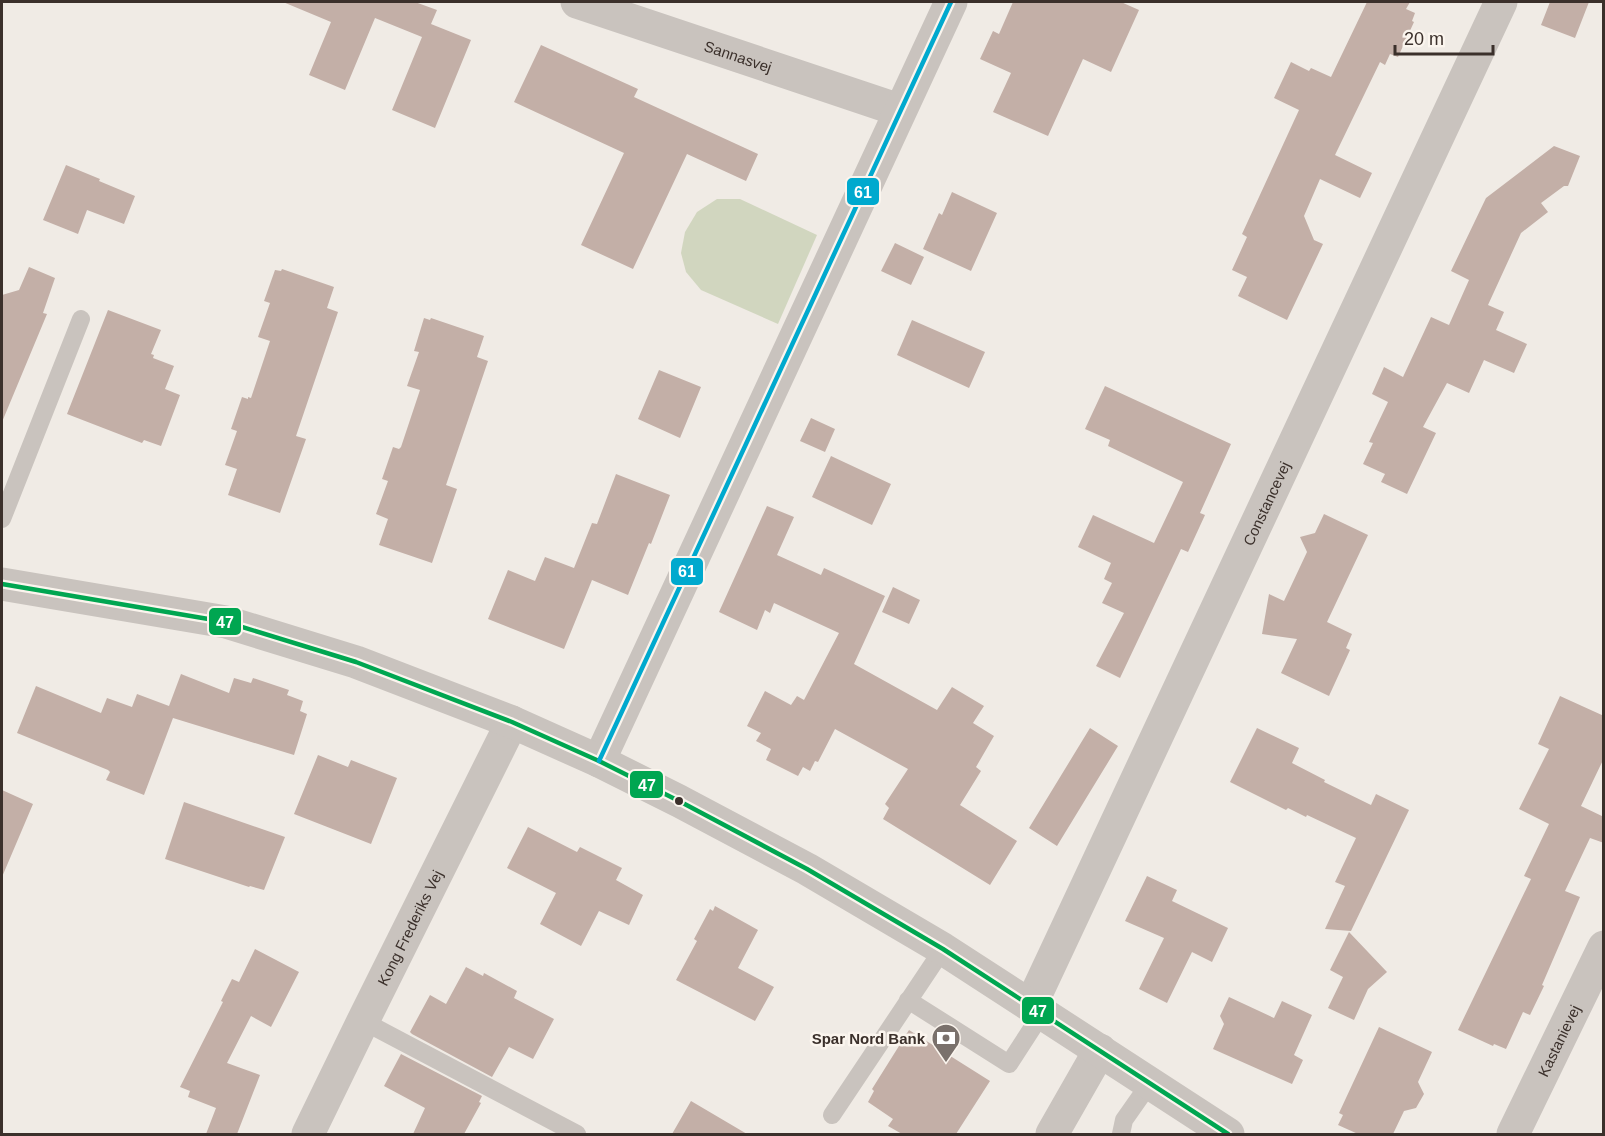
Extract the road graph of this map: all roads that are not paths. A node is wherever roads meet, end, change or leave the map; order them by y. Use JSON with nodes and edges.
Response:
{"nodes":[{"id":1,"x":577,"y":2,"type":"edge"},
{"id":2,"x":951,"y":2,"type":"edge"},
{"id":3,"x":1501,"y":2,"type":"edge"},
{"id":4,"x":899,"y":110,"type":"junction"},
{"id":5,"x":81,"y":319,"type":"dead end"},
{"id":6,"x":2,"y":519,"type":"edge"},
{"id":7,"x":2,"y":584,"type":"edge"},
{"id":8,"x":512,"y":722,"type":"junction"},
{"id":9,"x":599,"y":761,"type":"junction"},
{"id":10,"x":1604,"y":947,"type":"edge"},
{"id":11,"x":943,"y":949,"type":"junction"},
{"id":12,"x":908,"y":1000,"type":"junction"},
{"id":13,"x":1037,"y":1009,"type":"junction"},
{"id":14,"x":363,"y":1021,"type":"junction"},
{"id":15,"x":1100,"y":1050,"type":"junction"},
{"id":16,"x":1150,"y":1083,"type":"junction"},
{"id":17,"x":832,"y":1115,"type":"dead end"},
{"id":18,"x":308,"y":1134,"type":"edge"},
{"id":19,"x":577,"y":1134,"type":"edge"},
{"id":20,"x":1052,"y":1134,"type":"edge"},
{"id":21,"x":1121,"y":1134,"type":"edge"},
{"id":22,"x":1228,"y":1134,"type":"edge"},
{"id":23,"x":1513,"y":1134,"type":"edge"}],
"edges":[{"from":1,"to":4,"type":"street","name":"Sannasvej"},
{"from":2,"to":4,"type":"street"},
{"from":3,"to":13,"type":"street","name":"Constancevej"},
{"from":4,"to":9,"type":"street"},
{"from":5,"to":6,"type":"lane"},
{"from":7,"to":8,"type":"street"},
{"from":8,"to":9,"type":"street"},
{"from":8,"to":14,"type":"street","name":"Kong Frederiks Vej"},
{"from":9,"to":11,"type":"street"},
{"from":10,"to":23,"type":"street","name":"Kastanievej"},
{"from":11,"to":12,"type":"lane"},
{"from":11,"to":13,"type":"street"},
{"from":12,"to":13,"type":"lane"},
{"from":12,"to":17,"type":"lane"},
{"from":13,"to":15,"type":"street"},
{"from":14,"to":18,"type":"street","name":"Kong Frederiks Vej"},
{"from":14,"to":19,"type":"lane"},
{"from":15,"to":16,"type":"street"},
{"from":15,"to":20,"type":"street"},
{"from":16,"to":21,"type":"lane"},
{"from":16,"to":22,"type":"street"}]}
